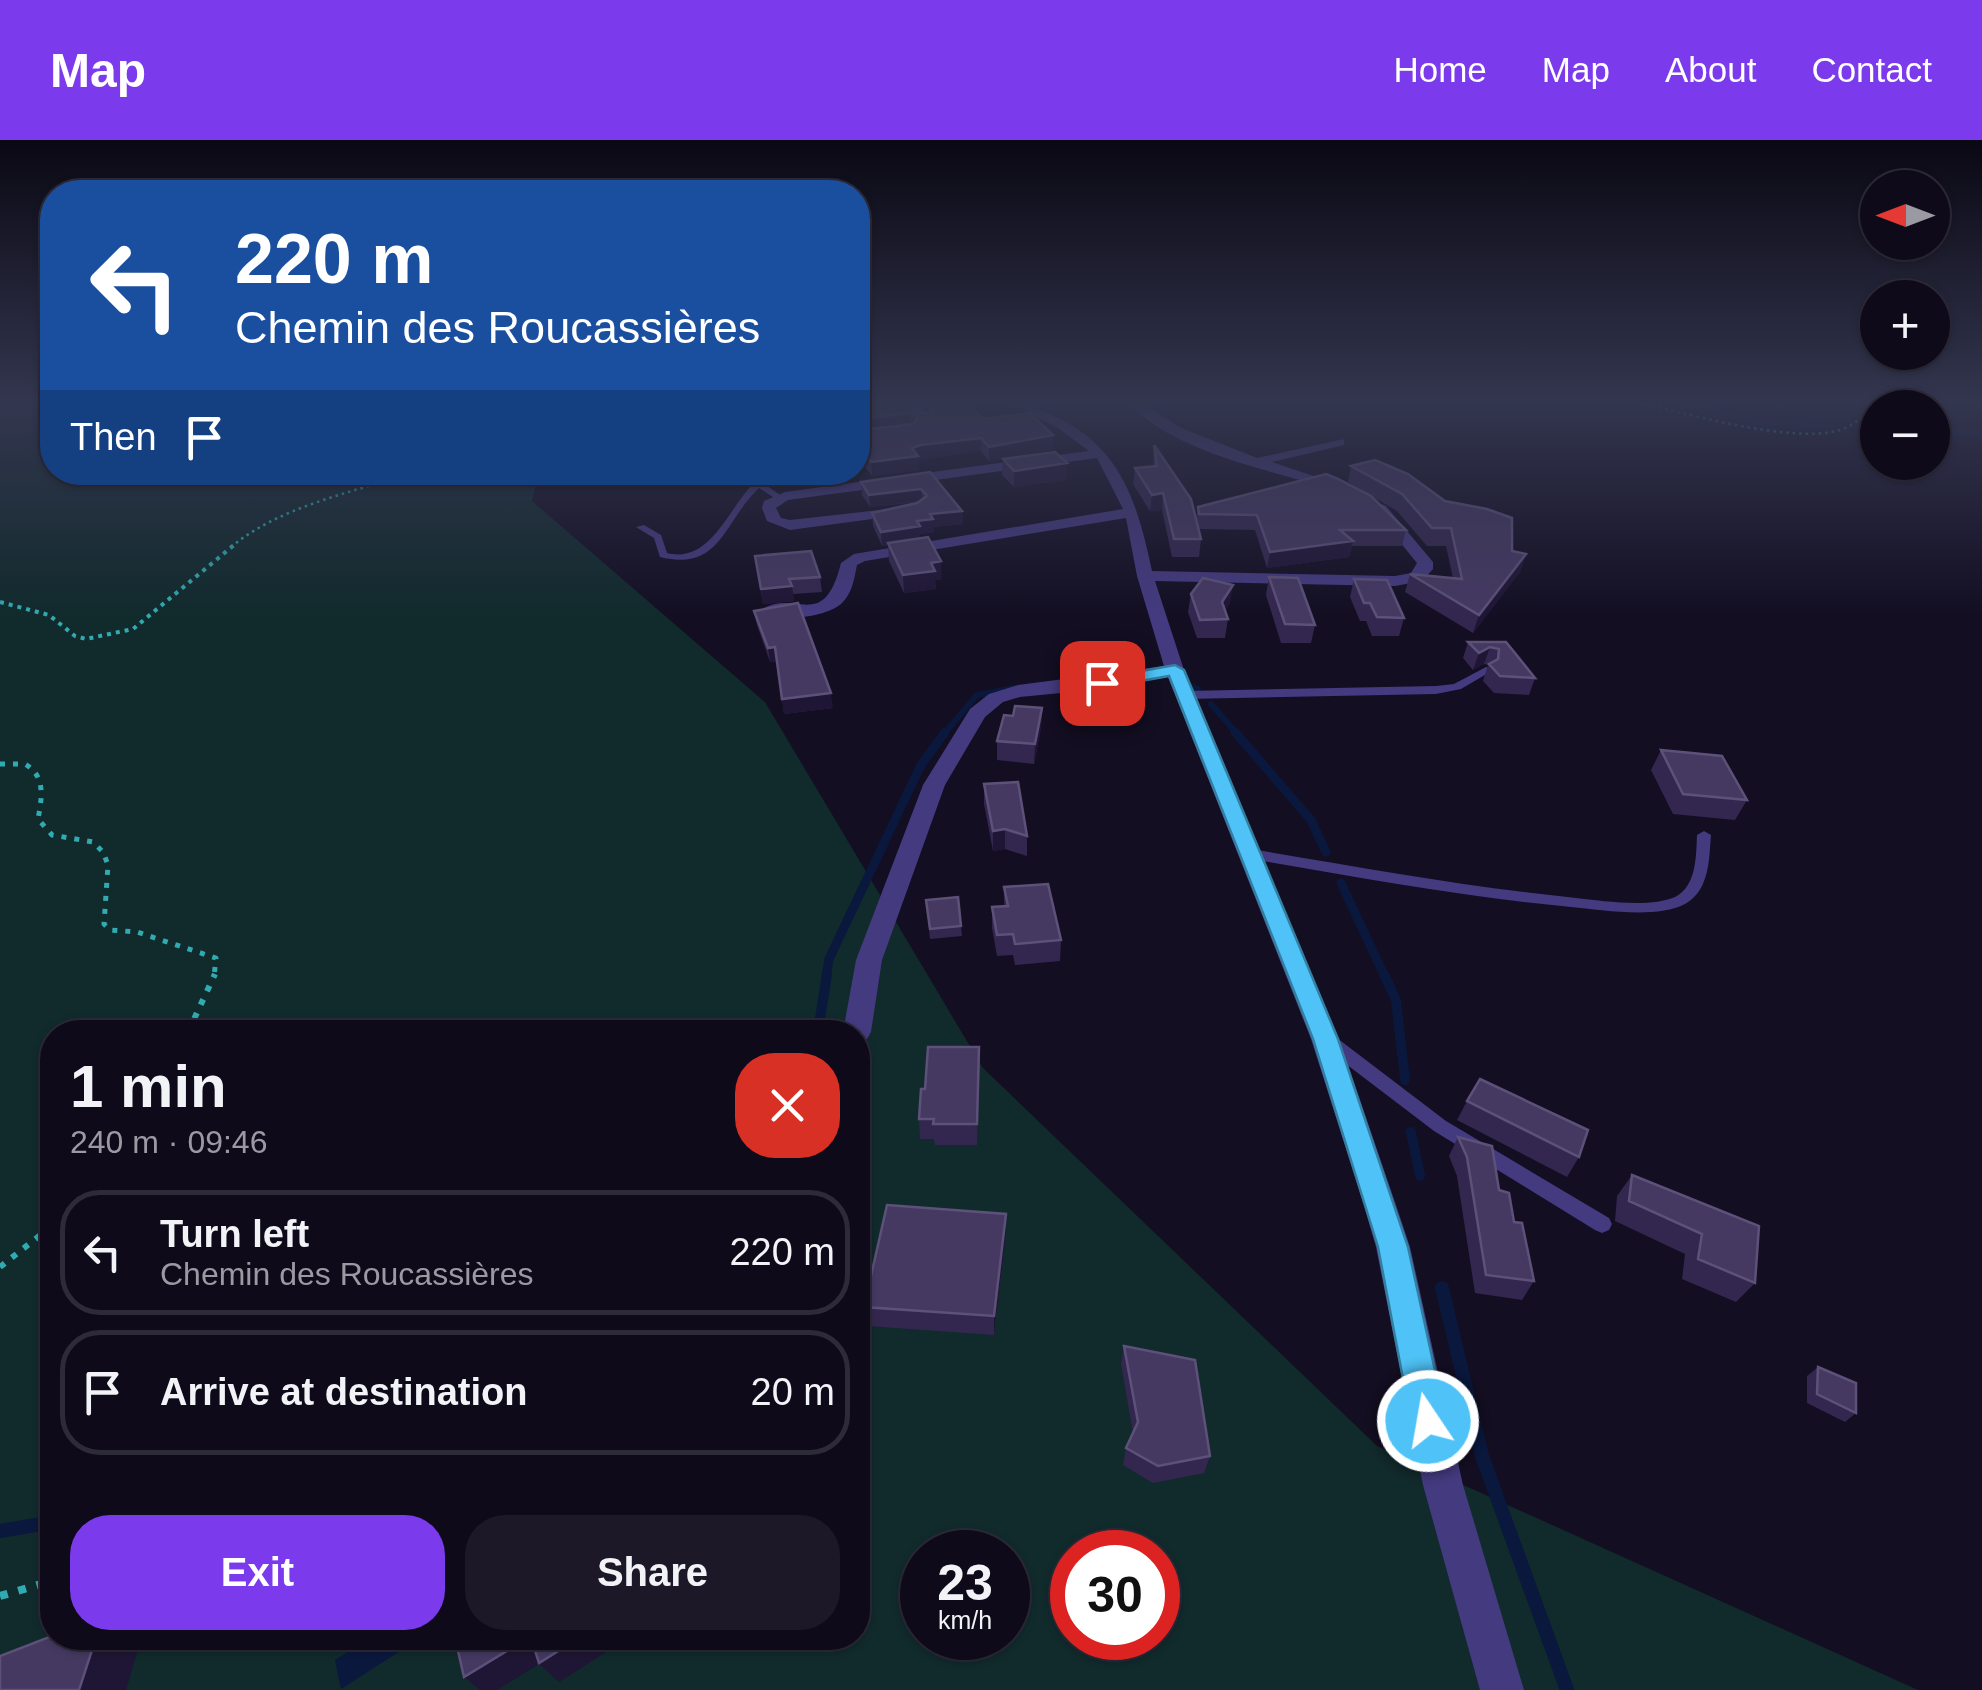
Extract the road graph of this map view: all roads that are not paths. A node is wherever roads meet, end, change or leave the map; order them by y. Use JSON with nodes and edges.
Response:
{"nodes":[{"id":1,"x":960,"y":472,"type":"edge"},
{"id":2,"x":1114,"y":472,"type":"edge"},
{"id":3,"x":1287,"y":472,"type":"edge"},
{"id":4,"x":756,"y":485,"type":"edge"},
{"id":5,"x":761,"y":485,"type":"edge"},
{"id":6,"x":868,"y":485,"type":"edge"},
{"id":7,"x":870,"y":485,"type":"edge"},
{"id":8,"x":780,"y":497,"type":"junction"},
{"id":9,"x":917,"y":508,"type":"edge"},
{"id":10,"x":1132,"y":512,"type":"junction"},
{"id":11,"x":641,"y":527,"type":"dead end"},
{"id":12,"x":1145,"y":576,"type":"junction"},
{"id":13,"x":764,"y":612,"type":"edge"},
{"id":14,"x":1486,"y":670,"type":"edge"},
{"id":15,"x":1180,"y":682,"type":"junction"},
{"id":16,"x":1704,"y":835,"type":"dead end"},
{"id":17,"x":1252,"y":854,"type":"junction"},
{"id":18,"x":859,"y":1020,"type":"edge"},
{"id":19,"x":1326,"y":1039,"type":"junction"},
{"id":20,"x":1602,"y":1224,"type":"dead end"},
{"id":21,"x":1502,"y":1690,"type":"edge"}],
"edges":[{"from":1,"to":7,"type":"street"},
{"from":2,"to":10,"type":"street"},
{"from":3,"to":12,"type":"street"},
{"from":4,"to":11,"type":"lane"},
{"from":5,"to":8,"type":"lane"},
{"from":6,"to":8,"type":"street"},
{"from":8,"to":9,"type":"street"},
{"from":10,"to":12,"type":"street"},
{"from":10,"to":13,"type":"street"},
{"from":12,"to":15,"type":"street"},
{"from":14,"to":15,"type":"lane"},
{"from":15,"to":17,"type":"street"},
{"from":15,"to":18,"type":"street"},
{"from":16,"to":17,"type":"lane"},
{"from":17,"to":19,"type":"street"},
{"from":19,"to":20,"type":"lane"},
{"from":19,"to":21,"type":"street"}]}
